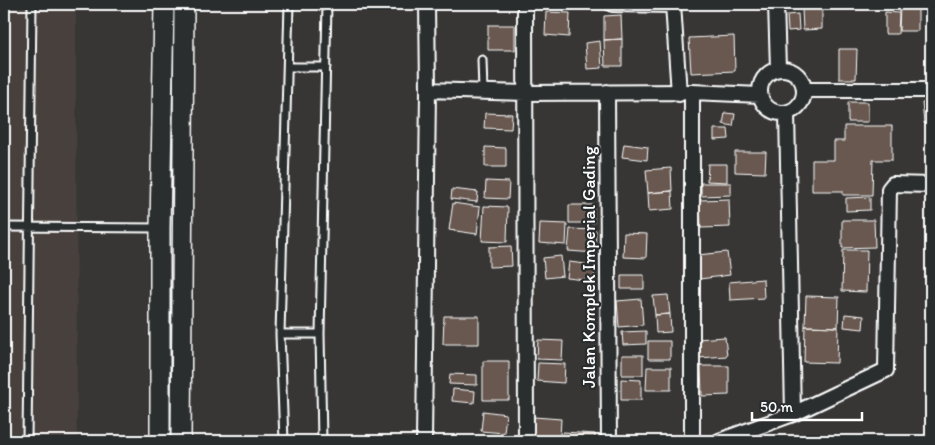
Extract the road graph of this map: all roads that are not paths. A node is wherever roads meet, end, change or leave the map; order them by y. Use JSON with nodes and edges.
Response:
{"nodes":[{"id":1,"x":32,"y":4,"type":"edge"},
{"id":2,"x":164,"y":4,"type":"edge"},
{"id":3,"x":184,"y":4,"type":"edge"},
{"id":4,"x":289,"y":4,"type":"edge"},
{"id":5,"x":327,"y":4,"type":"edge"},
{"id":6,"x":427,"y":4,"type":"edge"},
{"id":7,"x":524,"y":4,"type":"edge"},
{"id":8,"x":612,"y":4,"type":"edge"},
{"id":9,"x":673,"y":4,"type":"edge"},
{"id":10,"x":776,"y":4,"type":"edge"},
{"id":11,"x":482,"y":60,"type":"dead end"},
{"id":12,"x":289,"y":67,"type":"junction"},
{"id":13,"x":326,"y":67,"type":"junction"},
{"id":14,"x":778,"y":68,"type":"junction"},
{"id":15,"x":428,"y":90,"type":"junction"},
{"id":16,"x":805,"y":90,"type":"junction"},
{"id":17,"x":931,"y":90,"type":"edge"},
{"id":18,"x":483,"y":91,"type":"junction"},
{"id":19,"x":607,"y":92,"type":"junction"},
{"id":20,"x":525,"y":93,"type":"junction"},
{"id":21,"x":686,"y":93,"type":"junction"},
{"id":22,"x":760,"y":95,"type":"junction"},
{"id":23,"x":787,"y":114,"type":"junction"},
{"id":24,"x":931,"y":185,"type":"edge"},
{"id":25,"x":4,"y":227,"type":"edge"},
{"id":26,"x":28,"y":227,"type":"junction"},
{"id":27,"x":181,"y":227,"type":"junction"},
{"id":28,"x":160,"y":228,"type":"junction"},
{"id":29,"x":280,"y":334,"type":"junction"},
{"id":30,"x":320,"y":334,"type":"junction"},
{"id":31,"x":792,"y":414,"type":"junction"},
{"id":32,"x":27,"y":441,"type":"edge"},
{"id":33,"x":160,"y":441,"type":"edge"},
{"id":34,"x":180,"y":441,"type":"edge"},
{"id":35,"x":284,"y":441,"type":"edge"},
{"id":36,"x":322,"y":441,"type":"edge"},
{"id":37,"x":424,"y":441,"type":"edge"},
{"id":38,"x":526,"y":441,"type":"edge"},
{"id":39,"x":609,"y":441,"type":"edge"},
{"id":40,"x":692,"y":441,"type":"edge"},
{"id":41,"x":719,"y":441,"type":"edge"}],
"edges":[{"from":1,"to":26,"type":"lane"},
{"from":2,"to":28,"type":"street"},
{"from":3,"to":27,"type":"street"},
{"from":4,"to":12,"type":"lane"},
{"from":5,"to":13,"type":"lane"},
{"from":6,"to":15,"type":"street"},
{"from":7,"to":20,"type":"street"},
{"from":8,"to":9,"type":"street"},
{"from":9,"to":21,"type":"street"},
{"from":10,"to":14,"type":"street"},
{"from":11,"to":18,"type":"lane"},
{"from":12,"to":13,"type":"lane"},
{"from":12,"to":29,"type":"lane"},
{"from":13,"to":30,"type":"lane"},
{"from":14,"to":16,"type":"street"},
{"from":14,"to":22,"type":"street"},
{"from":15,"to":18,"type":"street"},
{"from":15,"to":37,"type":"street"},
{"from":16,"to":17,"type":"street"},
{"from":16,"to":23,"type":"street"},
{"from":18,"to":20,"type":"street"},
{"from":19,"to":20,"type":"street"},
{"from":19,"to":21,"type":"street"},
{"from":19,"to":39,"type":"street","name":"Jalan Komplek Imperial Gading"},
{"from":20,"to":38,"type":"street"},
{"from":21,"to":22,"type":"street"},
{"from":21,"to":40,"type":"street"},
{"from":22,"to":23,"type":"street"},
{"from":23,"to":31,"type":"street"},
{"from":24,"to":31,"type":"street"},
{"from":25,"to":26,"type":"lane"},
{"from":26,"to":28,"type":"lane"},
{"from":26,"to":32,"type":"lane"},
{"from":27,"to":28,"type":"street"},
{"from":27,"to":34,"type":"street"},
{"from":28,"to":33,"type":"street"},
{"from":29,"to":30,"type":"lane"},
{"from":29,"to":35,"type":"lane"},
{"from":30,"to":36,"type":"lane"},
{"from":31,"to":41,"type":"street"}]}
